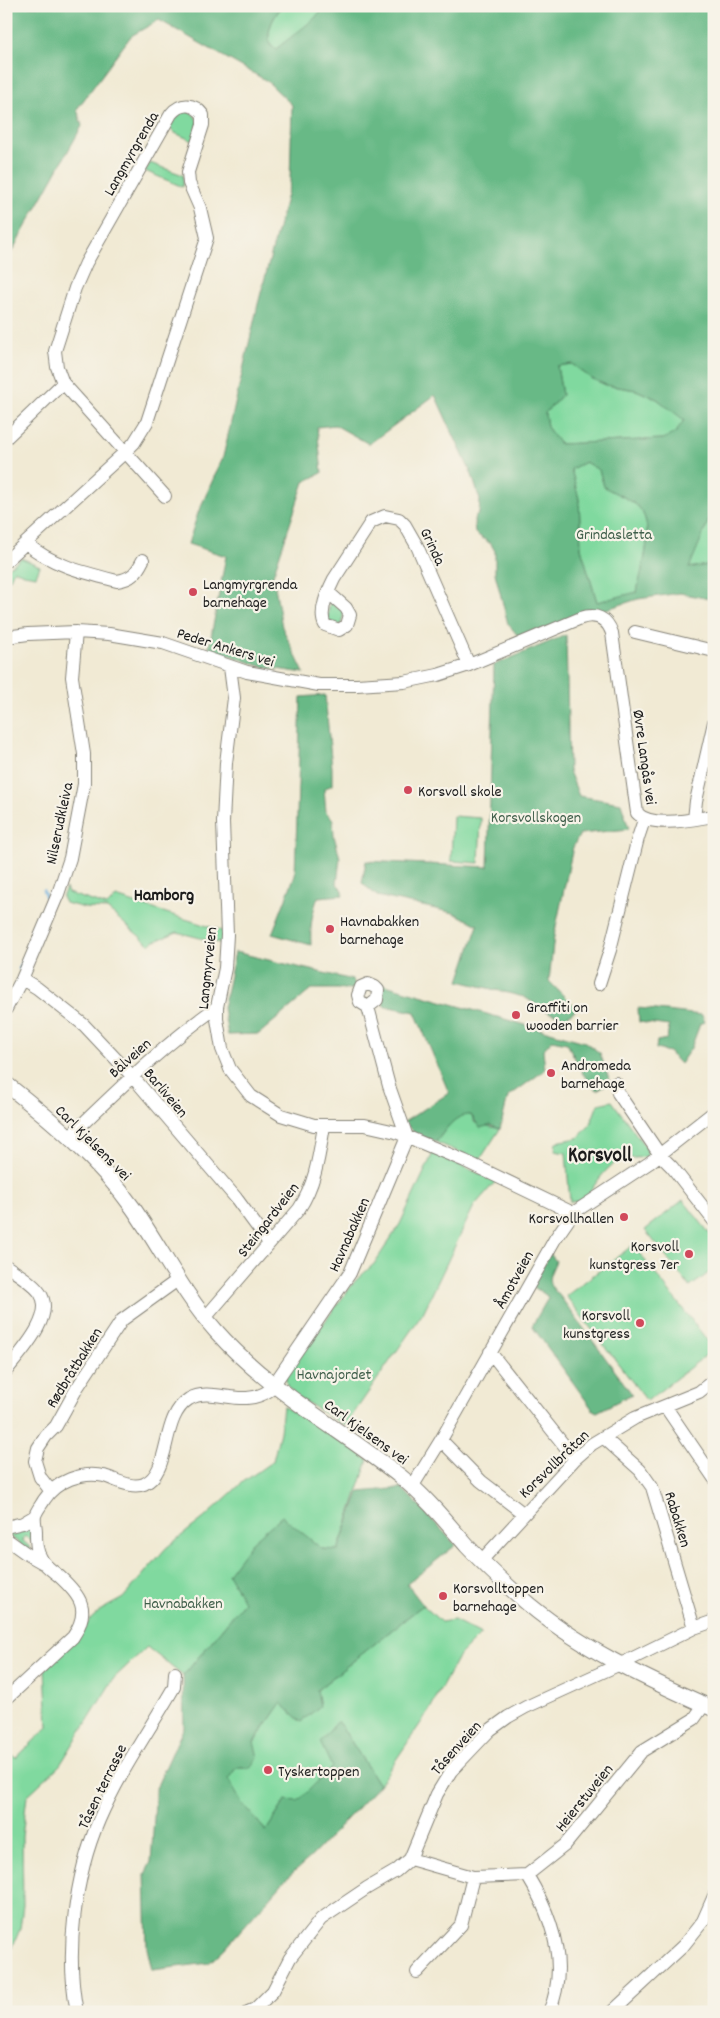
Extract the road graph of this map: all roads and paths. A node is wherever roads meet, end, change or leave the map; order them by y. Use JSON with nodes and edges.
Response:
{"nodes":[{"id":1,"x":63,"y":383,"type":"junction"},
{"id":2,"x":6,"y":438,"type":"edge"},
{"id":3,"x":124,"y":453,"type":"junction"},
{"id":4,"x":165,"y":496,"type":"dead end"},
{"id":5,"x":26,"y":543,"type":"junction"},
{"id":6,"x":143,"y":560,"type":"dead end"},
{"id":7,"x":6,"y":561,"type":"edge"},
{"id":8,"x":328,"y":592,"type":"dead end"},
{"id":9,"x":603,"y":619,"type":"joint"},
{"id":10,"x":76,"y":632,"type":"junction"},
{"id":11,"x":634,"y":632,"type":"dead end"},
{"id":12,"x":6,"y":638,"type":"edge"},
{"id":13,"x":714,"y":650,"type":"edge"},
{"id":14,"x":469,"y":665,"type":"junction"},
{"id":15,"x":230,"y":667,"type":"junction"},
{"id":16,"x":714,"y":722,"type":"edge"},
{"id":17,"x":714,"y":816,"type":"edge"},
{"id":18,"x":694,"y":818,"type":"junction"},
{"id":19,"x":644,"y":820,"type":"junction"},
{"id":20,"x":22,"y":979,"type":"junction"},
{"id":21,"x":599,"y":984,"type":"dead end"},
{"id":22,"x":368,"y":1007,"type":"dead end"},
{"id":23,"x":217,"y":1008,"type":"junction"},
{"id":24,"x":6,"y":1009,"type":"edge"},
{"id":25,"x":132,"y":1076,"type":"junction"},
{"id":26,"x":616,"y":1083,"type":"dead end"},
{"id":27,"x":6,"y":1084,"type":"edge"},
{"id":28,"x":714,"y":1112,"type":"edge"},
{"id":29,"x":324,"y":1126,"type":"junction"},
{"id":30,"x":407,"y":1137,"type":"junction"},
{"id":31,"x":69,"y":1138,"type":"junction"},
{"id":32,"x":660,"y":1155,"type":"junction"},
{"id":33,"x":573,"y":1213,"type":"junction"},
{"id":34,"x":714,"y":1221,"type":"edge"},
{"id":35,"x":270,"y":1244,"type":"junction"},
{"id":36,"x":6,"y":1266,"type":"edge"},
{"id":37,"x":179,"y":1279,"type":"junction"},
{"id":38,"x":206,"y":1318,"type":"junction"},
{"id":39,"x":490,"y":1352,"type":"junction"},
{"id":40,"x":6,"y":1371,"type":"edge"},
{"id":41,"x":714,"y":1380,"type":"edge"},
{"id":42,"x":274,"y":1385,"type":"junction"},
{"id":43,"x":665,"y":1406,"type":"junction"},
{"id":44,"x":603,"y":1437,"type":"junction"},
{"id":45,"x":441,"y":1440,"type":"junction"},
{"id":46,"x":575,"y":1459,"type":"junction"},
{"id":47,"x":714,"y":1478,"type":"edge"},
{"id":48,"x":412,"y":1487,"type":"junction"},
{"id":49,"x":50,"y":1490,"type":"junction"},
{"id":50,"x":524,"y":1514,"type":"junction"},
{"id":51,"x":35,"y":1516,"type":"junction"},
{"id":52,"x":6,"y":1527,"type":"edge"},
{"id":53,"x":6,"y":1539,"type":"edge"},
{"id":54,"x":481,"y":1561,"type":"junction"},
{"id":55,"x":44,"y":1563,"type":"junction"},
{"id":56,"x":714,"y":1621,"type":"edge"},
{"id":57,"x":694,"y":1628,"type":"junction"},
{"id":58,"x":620,"y":1664,"type":"junction"},
{"id":59,"x":175,"y":1672,"type":"dead end"},
{"id":60,"x":6,"y":1699,"type":"edge"},
{"id":61,"x":709,"y":1707,"type":"edge"},
{"id":62,"x":410,"y":1859,"type":"junction"},
{"id":63,"x":527,"y":1875,"type":"junction"},
{"id":64,"x":473,"y":1877,"type":"junction"},
{"id":65,"x":714,"y":1896,"type":"edge"},
{"id":66,"x":417,"y":1972,"type":"dead end"},
{"id":67,"x":77,"y":2012,"type":"edge"},
{"id":68,"x":248,"y":2012,"type":"edge"},
{"id":69,"x":549,"y":2012,"type":"edge"},
{"id":70,"x":612,"y":2012,"type":"edge"}],
"edges":[{"from":1,"to":2,"type":"street"},
{"from":1,"to":3,"type":"street","name":"Langmyrgrenda"},
{"from":1,"to":3,"type":"street","name":"Langmyrgrenda"},
{"from":3,"to":4,"type":"street","name":"Langmyrgrenda"},
{"from":3,"to":5,"type":"street","name":"Langmyrgrenda"},
{"from":5,"to":6,"type":"street"},
{"from":5,"to":7,"type":"street","name":"Langmyrgrenda"},
{"from":8,"to":14,"type":"street","name":"Grinda"},
{"from":9,"to":14,"type":"street","name":"Peder Ankers vei"},
{"from":9,"to":19,"type":"street","name":"Øvre Langås vei"},
{"from":10,"to":12,"type":"street","name":"Peder Ankers vei"},
{"from":10,"to":15,"type":"street","name":"Peder Ankers vei"},
{"from":10,"to":20,"type":"street","name":"Nilserudkleiva"},
{"from":11,"to":13,"type":"street"},
{"from":14,"to":15,"type":"street","name":"Peder Ankers vei"},
{"from":15,"to":23,"type":"street","name":"Langmyrveien"},
{"from":16,"to":18,"type":"street"},
{"from":17,"to":18,"type":"street"},
{"from":18,"to":19,"type":"street"},
{"from":19,"to":21,"type":"street","name":"Øvre Langås vei"},
{"from":20,"to":24,"type":"street","name":"Nilserudkleiva"},
{"from":20,"to":25,"type":"street","name":"Barliveien"},
{"from":22,"to":30,"type":"street"},
{"from":23,"to":25,"type":"street","name":"Bålveien"},
{"from":23,"to":29,"type":"street","name":"Langmyrveien"},
{"from":25,"to":31,"type":"street","name":"Bålveien"},
{"from":25,"to":35,"type":"street","name":"Barliveien"},
{"from":26,"to":32,"type":"street"},
{"from":27,"to":31,"type":"main road","name":"Carl Kjelsens vei"},
{"from":28,"to":32,"type":"street","name":"Åmotveien"},
{"from":29,"to":30,"type":"street","name":"Langmyrveien"},
{"from":29,"to":35,"type":"street","name":"Steingardveien"},
{"from":30,"to":33,"type":"street","name":"Langmyrveien"},
{"from":30,"to":42,"type":"street","name":"Havnabakken"},
{"from":31,"to":37,"type":"main road","name":"Carl Kjelsens vei"},
{"from":32,"to":33,"type":"street","name":"Åmotveien"},
{"from":32,"to":34,"type":"street"},
{"from":33,"to":39,"type":"street","name":"Åmotveien"},
{"from":35,"to":38,"type":"street","name":"Steingardveien"},
{"from":36,"to":40,"type":"street"},
{"from":37,"to":38,"type":"main road","name":"Carl Kjelsens vei"},
{"from":37,"to":49,"type":"street","name":"Rødbråtbakken"},
{"from":38,"to":42,"type":"main road","name":"Carl Kjelsens vei"},
{"from":39,"to":45,"type":"street","name":"Åmotveien"},
{"from":39,"to":46,"type":"street"},
{"from":41,"to":43,"type":"street","name":"Korsvollbråtan"},
{"from":42,"to":48,"type":"main road","name":"Carl Kjelsens vei"},
{"from":42,"to":49,"type":"street","name":"Havnabakken"},
{"from":43,"to":44,"type":"street","name":"Korsvollbråtan"},
{"from":43,"to":47,"type":"street"},
{"from":44,"to":46,"type":"street","name":"Korsvollbråtan"},
{"from":44,"to":57,"type":"street","name":"Rabakken"},
{"from":45,"to":48,"type":"street","name":"Åmotveien"},
{"from":45,"to":50,"type":"street"},
{"from":46,"to":50,"type":"street","name":"Korsvollbråtan"},
{"from":48,"to":54,"type":"main road","name":"Carl Kjelsens vei"},
{"from":49,"to":51,"type":"street"},
{"from":50,"to":54,"type":"street","name":"Korsvollbråtan"},
{"from":51,"to":52,"type":"street"},
{"from":51,"to":55,"type":"street"},
{"from":53,"to":55,"type":"street"},
{"from":54,"to":58,"type":"main road","name":"Carl Kjelsens vei"},
{"from":55,"to":60,"type":"street"},
{"from":56,"to":57,"type":"street","name":"Tåsenveien"},
{"from":57,"to":58,"type":"street","name":"Tåsenveien"},
{"from":58,"to":61,"type":"main road","name":"Carl Kjelsens vei"},
{"from":58,"to":62,"type":"street","name":"Tåsenveien"},
{"from":59,"to":67,"type":"street","name":"Tåsen terrasse"},
{"from":61,"to":63,"type":"street","name":"Heierstuveien"},
{"from":62,"to":64,"type":"street"},
{"from":62,"to":68,"type":"street","name":"Tåsenveien"},
{"from":63,"to":64,"type":"street"},
{"from":63,"to":69,"type":"street"},
{"from":64,"to":66,"type":"street"},
{"from":65,"to":70,"type":"street"}]}
